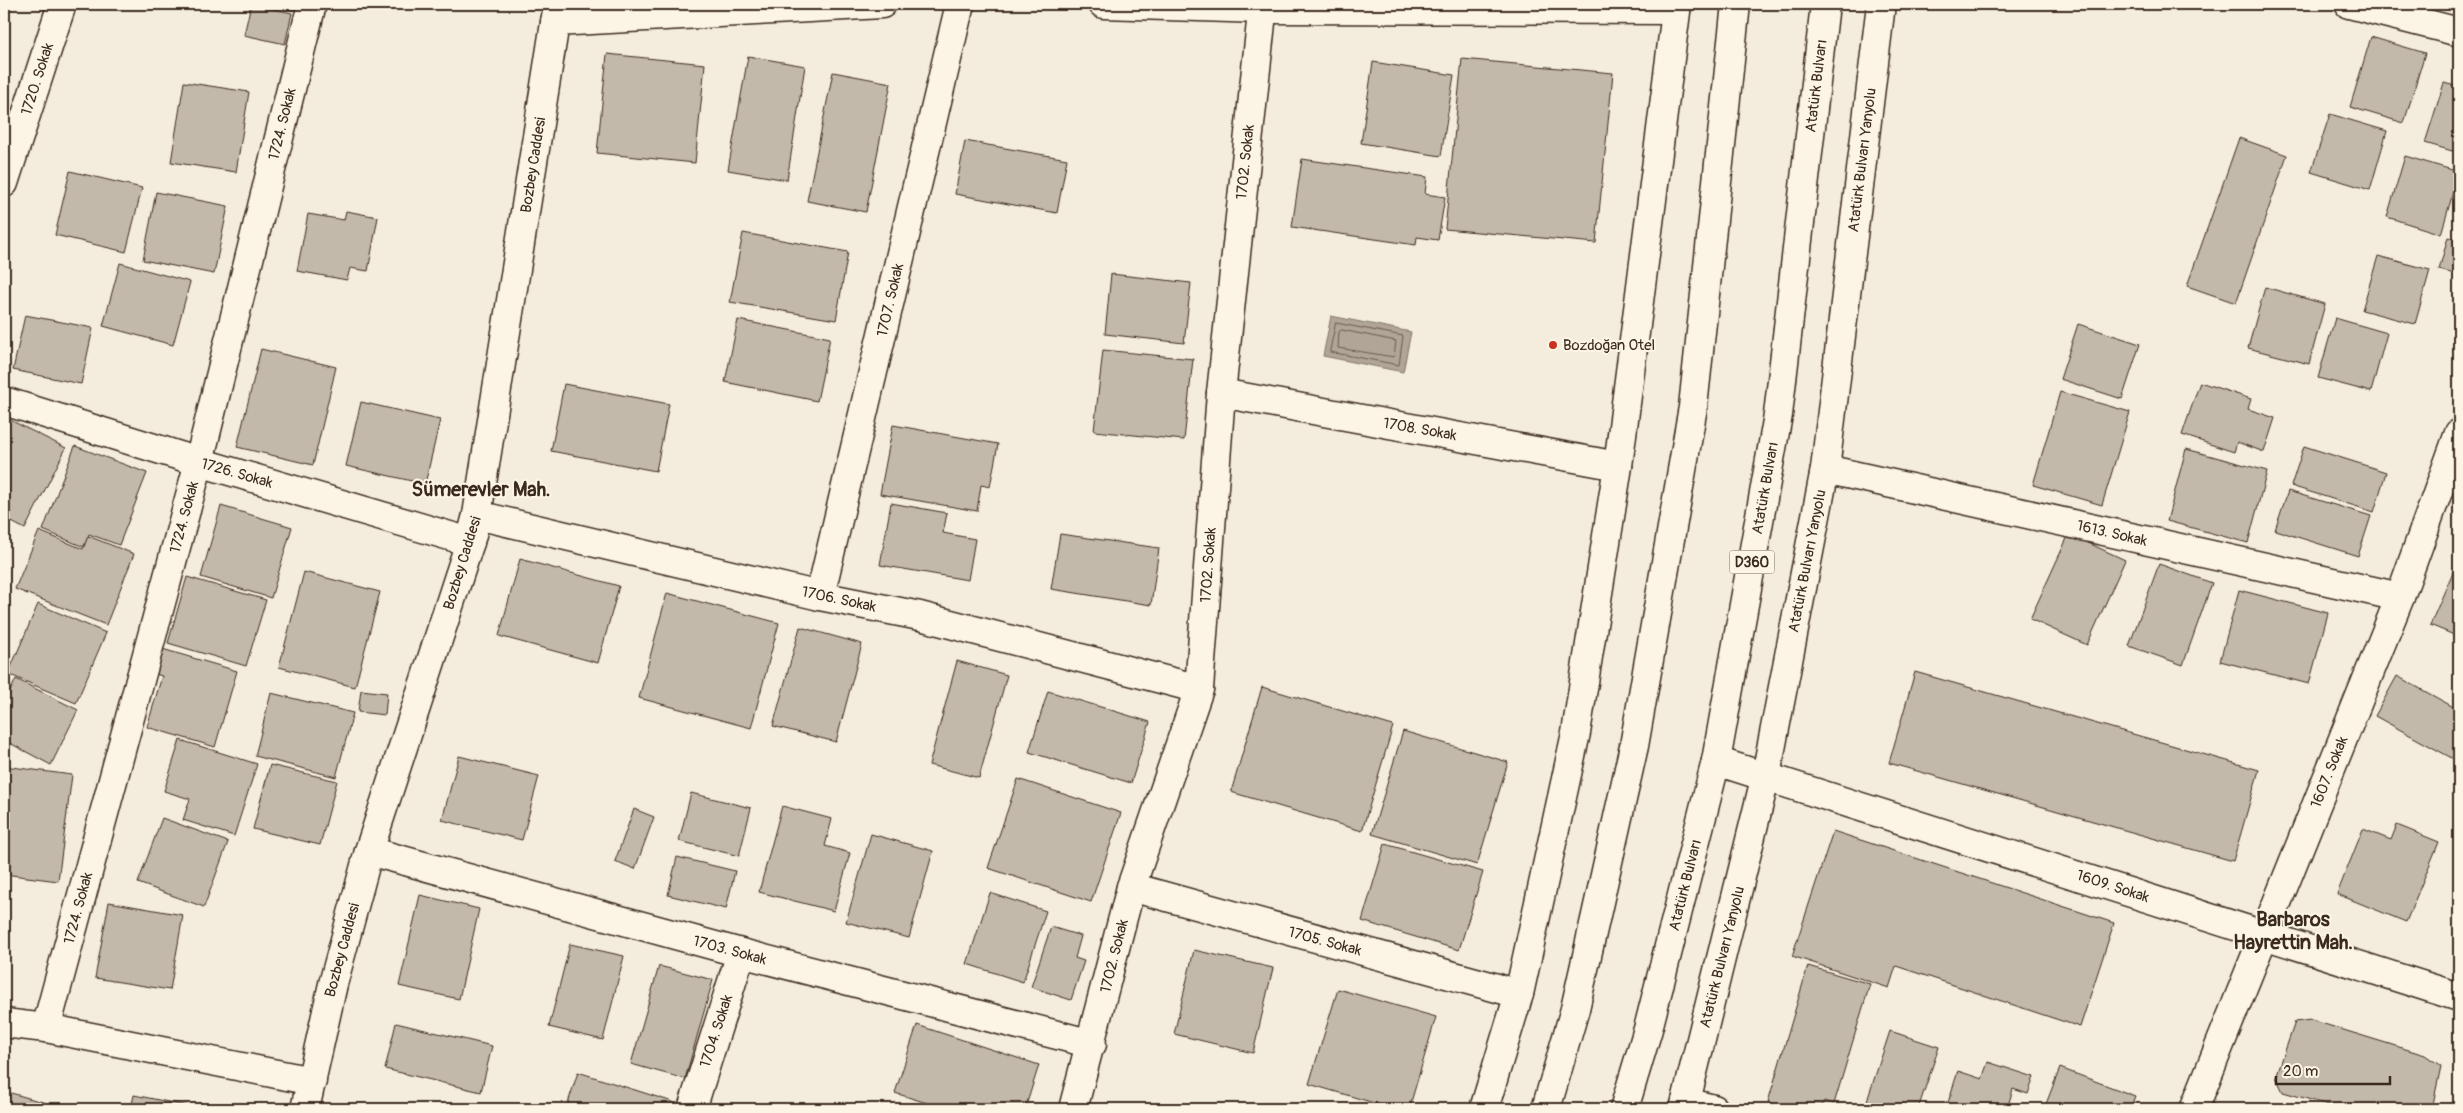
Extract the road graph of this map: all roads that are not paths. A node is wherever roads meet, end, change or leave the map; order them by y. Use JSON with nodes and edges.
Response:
{"nodes":[{"id":1,"x":62,"y":4,"type":"edge"},
{"id":2,"x":312,"y":4,"type":"edge"},
{"id":3,"x":882,"y":4,"type":"edge"},
{"id":4,"x":960,"y":4,"type":"edge"},
{"id":5,"x":1103,"y":4,"type":"edge"},
{"id":6,"x":1736,"y":4,"type":"edge"},
{"id":7,"x":1825,"y":4,"type":"edge"},
{"id":8,"x":1881,"y":4,"type":"edge"},
{"id":9,"x":2349,"y":4,"type":"edge"},
{"id":10,"x":1262,"y":6,"type":"edge"},
{"id":11,"x":1676,"y":7,"type":"edge"},
{"id":12,"x":557,"y":13,"type":"edge"},
{"id":13,"x":2459,"y":32,"type":"edge"},
{"id":14,"x":4,"y":182,"type":"edge"},
{"id":15,"x":1221,"y":393,"type":"junction"},
{"id":16,"x":4,"y":401,"type":"edge"},
{"id":17,"x":2459,"y":433,"type":"edge"},
{"id":18,"x":199,"y":462,"type":"junction"},
{"id":19,"x":1618,"y":466,"type":"junction"},
{"id":20,"x":1824,"y":469,"type":"junction"},
{"id":21,"x":477,"y":515,"type":"junction"},
{"id":22,"x":470,"y":542,"type":"junction"},
{"id":23,"x":820,"y":596,"type":"junction"},
{"id":24,"x":2400,"y":597,"type":"junction"},
{"id":25,"x":1199,"y":689,"type":"junction"},
{"id":26,"x":1716,"y":761,"type":"junction"},
{"id":27,"x":1766,"y":775,"type":"junction"},
{"id":28,"x":369,"y":851,"type":"junction"},
{"id":29,"x":1130,"y":888,"type":"junction"},
{"id":30,"x":2263,"y":934,"type":"junction"},
{"id":31,"x":741,"y":953,"type":"junction"},
{"id":32,"x":1519,"y":994,"type":"junction"},
{"id":33,"x":2459,"y":997,"type":"edge"},
{"id":34,"x":4,"y":1023,"type":"edge"},
{"id":35,"x":46,"y":1028,"type":"junction"},
{"id":36,"x":1092,"y":1044,"type":"junction"},
{"id":37,"x":312,"y":1081,"type":"junction"},
{"id":38,"x":1685,"y":1106,"type":"edge"},
{"id":39,"x":305,"y":1109,"type":"edge"},
{"id":40,"x":692,"y":1109,"type":"edge"},
{"id":41,"x":1073,"y":1109,"type":"edge"},
{"id":42,"x":1484,"y":1109,"type":"edge"},
{"id":43,"x":1546,"y":1109,"type":"edge"},
{"id":44,"x":1624,"y":1109,"type":"edge"},
{"id":45,"x":1714,"y":1109,"type":"edge"},
{"id":46,"x":2194,"y":1109,"type":"edge"}],
"edges":[{"from":1,"to":14,"type":"main road","name":"1720. Sokak"},
{"from":2,"to":18,"type":"main road","name":"1724. Sokak"},
{"from":3,"to":12,"type":"main road"},
{"from":4,"to":23,"type":"main road","name":"1707. Sokak"},
{"from":5,"to":10,"type":"main road"},
{"from":6,"to":43,"type":"main road"},
{"from":7,"to":26,"type":"main road","name":"Atatürk Bulvarı","number":"D360"},
{"from":8,"to":20,"type":"main road","name":"Atatürk Bulvarı Yanyolu"},
{"from":9,"to":13,"type":"main road"},
{"from":10,"to":11,"type":"main road"},
{"from":10,"to":15,"type":"main road","name":"1702. Sokak"},
{"from":11,"to":19,"type":"main road"},
{"from":12,"to":21,"type":"main road","name":"Bozbey Caddesi"},
{"from":15,"to":19,"type":"main road","name":"1708. Sokak"},
{"from":15,"to":25,"type":"main road","name":"1702. Sokak"},
{"from":16,"to":18,"type":"main road","name":"1726. Sokak"},
{"from":17,"to":24,"type":"main road","name":"1607. Sokak"},
{"from":18,"to":22,"type":"main road","name":"1726. Sokak"},
{"from":18,"to":35,"type":"main road","name":"1724. Sokak"},
{"from":19,"to":32,"type":"main road"},
{"from":20,"to":24,"type":"main road","name":"1613. Sokak"},
{"from":20,"to":27,"type":"main road","name":"Atatürk Bulvarı Yanyolu"},
{"from":21,"to":22,"type":"main road","name":"Bozbey Caddesi"},
{"from":21,"to":23,"type":"main road","name":"1706. Sokak"},
{"from":22,"to":28,"type":"main road","name":"Bozbey Caddesi"},
{"from":23,"to":25,"type":"main road","name":"1706. Sokak"},
{"from":24,"to":30,"type":"main road","name":"1607. Sokak"},
{"from":25,"to":29,"type":"main road","name":"1702. Sokak"},
{"from":26,"to":27,"type":"main road","name":"1609. Sokak"},
{"from":26,"to":44,"type":"main road","name":"Atatürk Bulvarı","number":"D360"},
{"from":27,"to":30,"type":"main road","name":"1609. Sokak"},
{"from":27,"to":38,"type":"main road","name":"Atatürk Bulvarı Yanyolu"},
{"from":28,"to":31,"type":"main road","name":"1703. Sokak"},
{"from":28,"to":37,"type":"main road","name":"Bozbey Caddesi"},
{"from":29,"to":32,"type":"main road","name":"1705. Sokak"},
{"from":29,"to":36,"type":"main road","name":"1702. Sokak"},
{"from":30,"to":33,"type":"main road","name":"1609. Sokak"},
{"from":30,"to":46,"type":"main road","name":"1607. Sokak"},
{"from":31,"to":36,"type":"main road","name":"1703. Sokak"},
{"from":31,"to":40,"type":"main road","name":"1704. Sokak"},
{"from":32,"to":42,"type":"main road"},
{"from":34,"to":35,"type":"main road"},
{"from":35,"to":37,"type":"main road"},
{"from":36,"to":41,"type":"main road","name":"1702. Sokak"},
{"from":37,"to":39,"type":"main road","name":"Bozbey Caddesi"},
{"from":38,"to":45,"type":"main road"}]}
